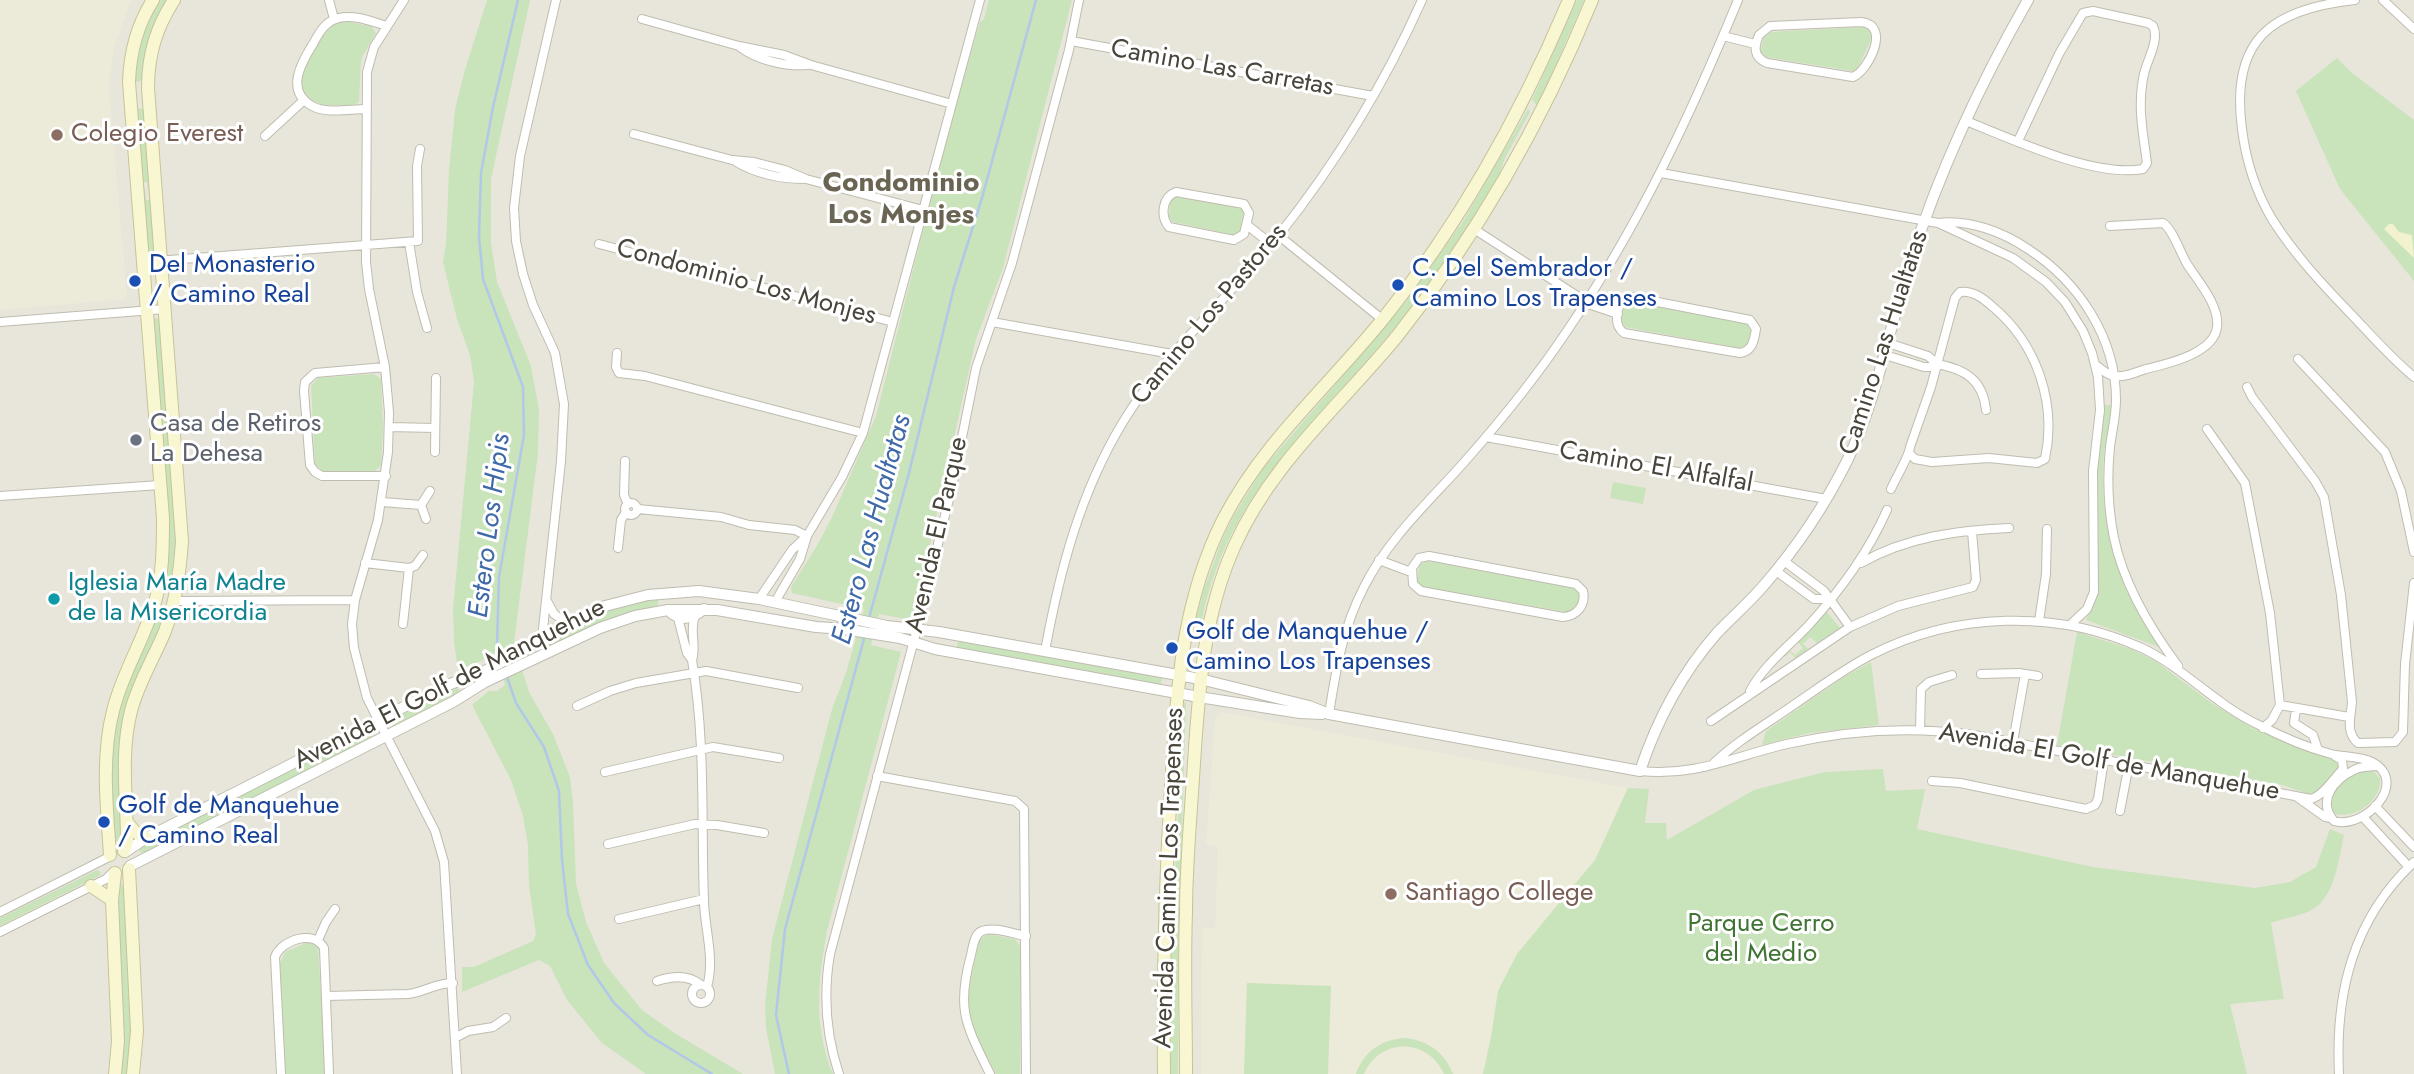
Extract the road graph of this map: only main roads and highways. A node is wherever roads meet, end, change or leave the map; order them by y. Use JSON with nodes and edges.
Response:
{"nodes":[{"id":1,"x":153,"y":0,"type":"edge"},
{"id":2,"x":174,"y":0,"type":"edge"},
{"id":3,"x":1569,"y":0,"type":"edge"},
{"id":4,"x":1592,"y":0,"type":"edge"},
{"id":5,"x":148,"y":95,"type":"junction"},
{"id":6,"x":130,"y":96,"type":"junction"},
{"id":7,"x":1522,"y":103,"type":"junction"},
{"id":8,"x":1538,"y":119,"type":"junction"},
{"id":9,"x":1188,"y":618,"type":"junction"},
{"id":10,"x":1208,"y":622,"type":"junction"},
{"id":11,"x":127,"y":822,"type":"junction"},
{"id":12,"x":146,"y":838,"type":"road end"},
{"id":13,"x":124,"y":852,"type":"junction"},
{"id":14,"x":109,"y":856,"type":"junction"},
{"id":15,"x":130,"y":868,"type":"junction"},
{"id":16,"x":114,"y":873,"type":"junction"},
{"id":17,"x":90,"y":886,"type":"road end"},
{"id":18,"x":113,"y":900,"type":"junction"},
{"id":19,"x":114,"y":1074,"type":"edge"},
{"id":20,"x":133,"y":1074,"type":"edge"},
{"id":21,"x":1164,"y":1074,"type":"edge"},
{"id":22,"x":1186,"y":1074,"type":"edge"}],
"edges":[{"from":1,"to":6,"type":"main road"},
{"from":2,"to":5,"type":"main road"},
{"from":3,"to":7,"type":"main road","name":"Avenida Camino Los Trapenses"},
{"from":4,"to":8,"type":"main road","name":"Avenida Camino Los Trapenses"},
{"from":5,"to":6,"type":"main road"},
{"from":5,"to":11,"type":"main road"},
{"from":6,"to":14,"type":"main road"},
{"from":7,"to":8,"type":"main road"},
{"from":7,"to":9,"type":"main road","name":"Avenida Camino Los Trapenses"},
{"from":8,"to":10,"type":"main road","name":"Avenida Camino Los Trapenses"},
{"from":9,"to":10,"type":"main road"},
{"from":9,"to":21,"type":"main road","name":"Avenida Camino Los Trapenses"},
{"from":10,"to":22,"type":"main road","name":"Avenida Camino Los Trapenses"},
{"from":11,"to":12,"type":"main road"},
{"from":11,"to":13,"type":"main road"},
{"from":13,"to":14,"type":"main road"},
{"from":13,"to":15,"type":"main road"},
{"from":14,"to":16,"type":"main road"},
{"from":15,"to":16,"type":"main road"},
{"from":15,"to":20,"type":"main road"},
{"from":16,"to":18,"type":"main road"},
{"from":17,"to":18,"type":"main road"},
{"from":18,"to":19,"type":"main road"}]}
